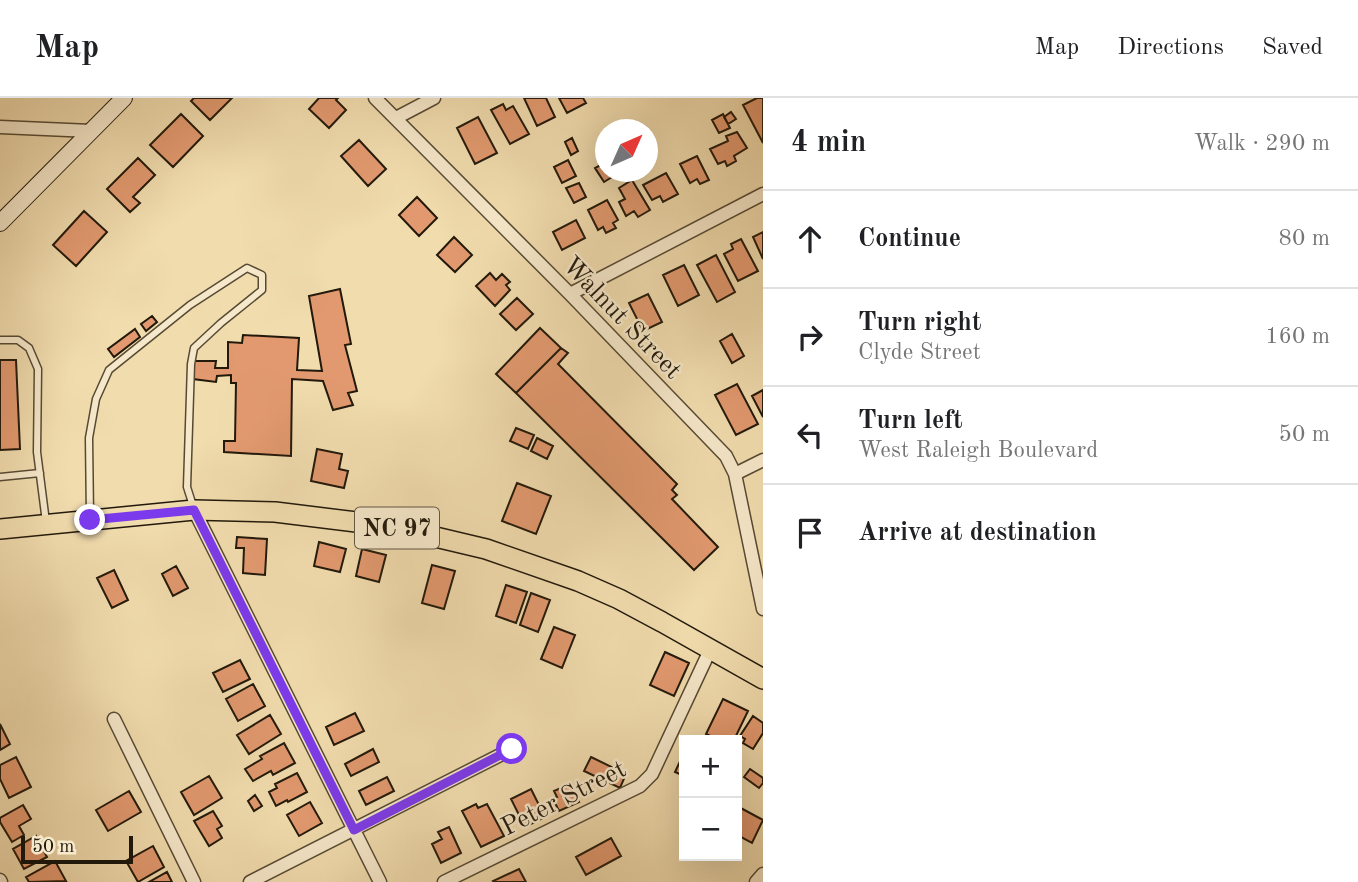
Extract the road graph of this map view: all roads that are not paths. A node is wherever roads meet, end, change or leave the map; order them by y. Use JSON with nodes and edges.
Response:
{"nodes":[{"id":1,"x":124,"y":98,"type":"edge"},
{"id":2,"x":375,"y":98,"type":"edge"},
{"id":3,"x":434,"y":98,"type":"edge"},
{"id":4,"x":396,"y":118,"type":"junction"},
{"id":5,"x":0,"y":127,"type":"edge"},
{"id":6,"x":91,"y":131,"type":"junction"},
{"id":7,"x":763,"y":194,"type":"edge"},
{"id":8,"x":0,"y":223,"type":"edge"},
{"id":9,"x":570,"y":294,"type":"junction"},
{"id":10,"x":0,"y":340,"type":"edge"},
{"id":11,"x":763,"y":460,"type":"edge"},
{"id":12,"x":40,"y":473,"type":"junction"},
{"id":13,"x":735,"y":474,"type":"junction"},
{"id":14,"x":0,"y":477,"type":"edge"},
{"id":15,"x":194,"y":510,"type":"junction"},
{"id":16,"x":90,"y":520,"type":"junction"},
{"id":17,"x":46,"y":525,"type":"junction"},
{"id":18,"x":0,"y":529,"type":"edge"},
{"id":19,"x":763,"y":609,"type":"edge"},
{"id":20,"x":711,"y":648,"type":"junction"},
{"id":21,"x":763,"y":679,"type":"edge"},
{"id":22,"x":114,"y":719,"type":"dead end"},
{"id":23,"x":512,"y":749,"type":"dead end"},
{"id":24,"x":354,"y":830,"type":"junction"},
{"id":25,"x":763,"y":874,"type":"edge"},
{"id":26,"x":194,"y":882,"type":"edge"},
{"id":27,"x":250,"y":882,"type":"edge"},
{"id":28,"x":380,"y":882,"type":"edge"},
{"id":29,"x":444,"y":882,"type":"edge"},
{"id":30,"x":756,"y":882,"type":"edge"}],
"edges":[{"from":1,"to":6,"type":"street"},
{"from":2,"to":4,"type":"street","name":"Walnut Street"},
{"from":3,"to":4,"type":"street"},
{"from":4,"to":9,"type":"street","name":"Walnut Street"},
{"from":5,"to":6,"type":"street"},
{"from":6,"to":8,"type":"street"},
{"from":7,"to":9,"type":"street"},
{"from":9,"to":13,"type":"street","name":"Walnut Street"},
{"from":10,"to":12,"type":"lane"},
{"from":11,"to":13,"type":"street"},
{"from":12,"to":14,"type":"lane"},
{"from":12,"to":17,"type":"lane"},
{"from":13,"to":19,"type":"street","name":"Walnut Street"},
{"from":15,"to":16,"type":"main road","number":"NC 97"},
{"from":15,"to":16,"type":"lane"},
{"from":15,"to":20,"type":"main road","number":"NC 97"},
{"from":15,"to":24,"type":"street"},
{"from":16,"to":17,"type":"main road","number":"NC 97"},
{"from":17,"to":18,"type":"main road","number":"NC 97"},
{"from":20,"to":21,"type":"main road","number":"NC 97"},
{"from":20,"to":29,"type":"street","name":"Peter Street"},
{"from":22,"to":26,"type":"street"},
{"from":23,"to":24,"type":"street"},
{"from":24,"to":27,"type":"street"},
{"from":24,"to":28,"type":"street"},
{"from":25,"to":30,"type":"street"}]}
